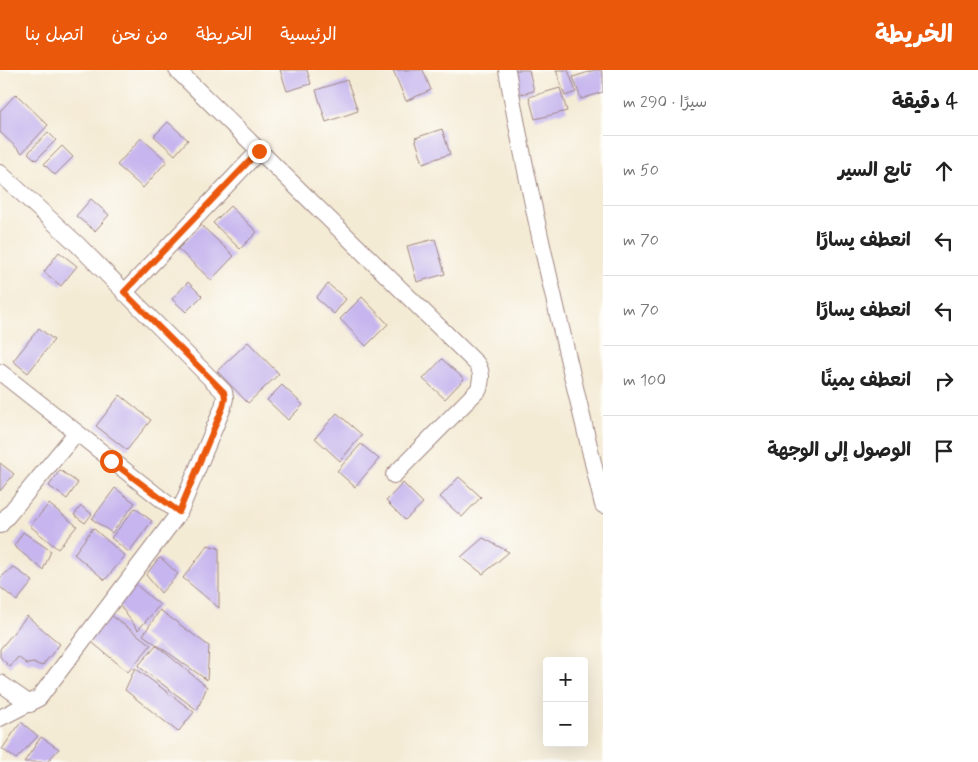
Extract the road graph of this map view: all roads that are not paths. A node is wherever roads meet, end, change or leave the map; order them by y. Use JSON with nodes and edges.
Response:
{"nodes":[{"id":1,"x":177,"y":70,"type":"edge"},
{"id":2,"x":508,"y":70,"type":"edge"},
{"id":3,"x":259,"y":151,"type":"junction"},
{"id":4,"x":0,"y":173,"type":"edge"},
{"id":5,"x":124,"y":292,"type":"junction"},
{"id":6,"x":0,"y":372,"type":"edge"},
{"id":7,"x":76,"y":433,"type":"junction"},
{"id":8,"x":394,"y":475,"type":"dead end"},
{"id":9,"x":603,"y":504,"type":"edge"},
{"id":10,"x":179,"y":512,"type":"junction"},
{"id":11,"x":0,"y":525,"type":"edge"},
{"id":12,"x":0,"y":683,"type":"edge"},
{"id":13,"x":30,"y":704,"type":"junction"},
{"id":14,"x":0,"y":718,"type":"edge"}],
"edges":[{"from":1,"to":3,"type":"street"},
{"from":2,"to":9,"type":"street"},
{"from":3,"to":5,"type":"street"},
{"from":3,"to":8,"type":"street"},
{"from":4,"to":5,"type":"street"},
{"from":5,"to":10,"type":"street"},
{"from":6,"to":7,"type":"street"},
{"from":7,"to":10,"type":"street"},
{"from":7,"to":11,"type":"street"},
{"from":10,"to":13,"type":"street"},
{"from":12,"to":13,"type":"street"},
{"from":13,"to":14,"type":"street"}]}
